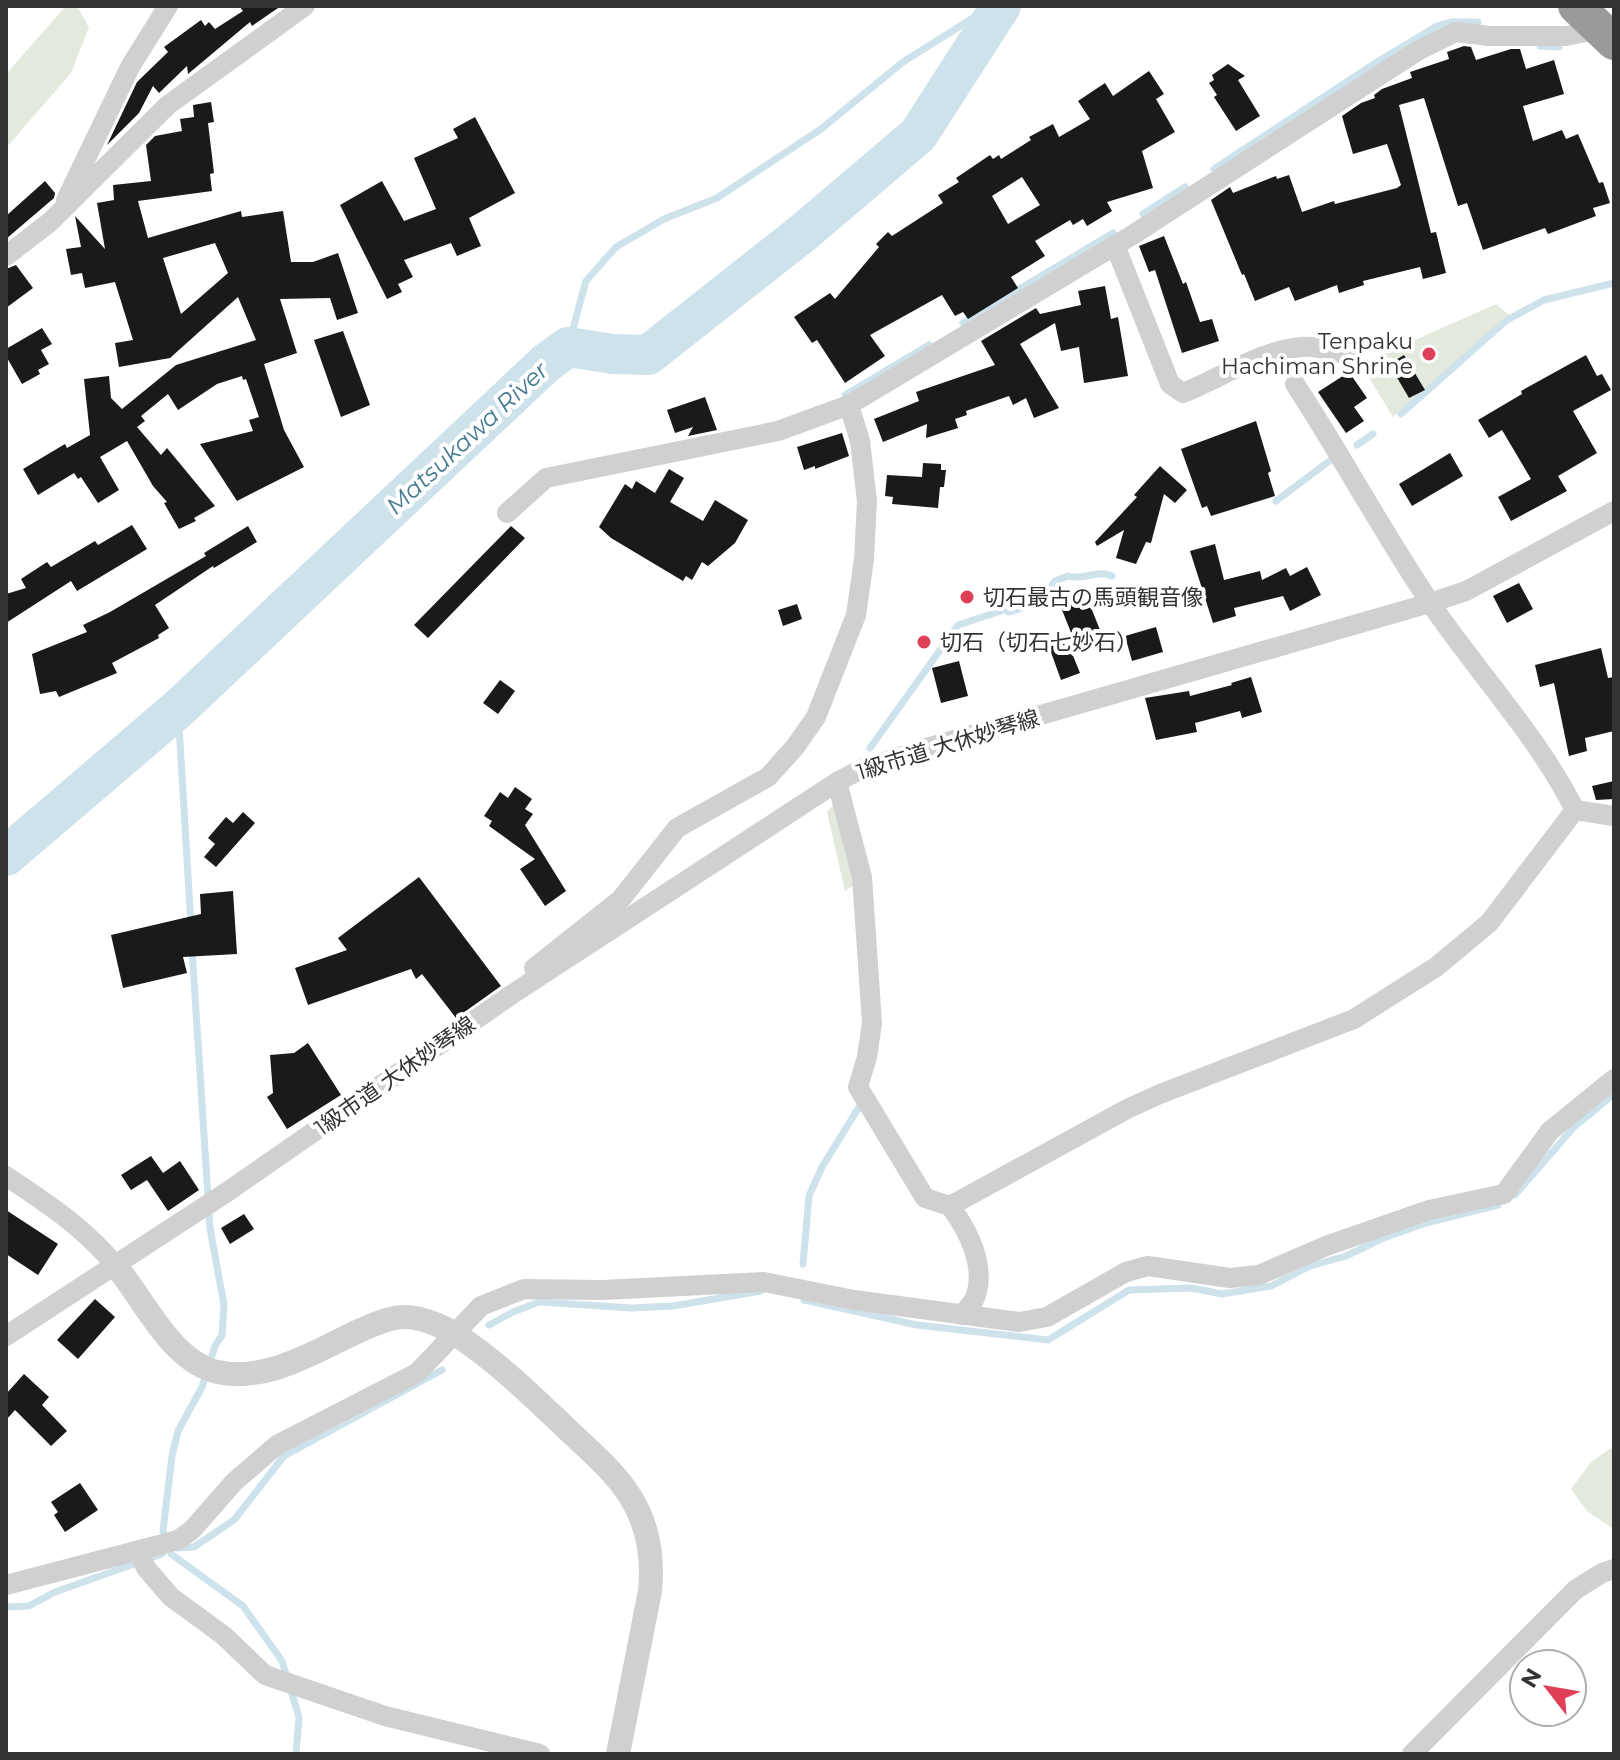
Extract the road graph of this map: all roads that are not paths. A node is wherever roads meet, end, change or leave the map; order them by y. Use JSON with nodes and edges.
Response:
{"nodes":[{"id":1,"x":168,"y":6,"type":"edge"},
{"id":2,"x":305,"y":6,"type":"edge"},
{"id":3,"x":1576,"y":6,"type":"edge"},
{"id":4,"x":1614,"y":27,"type":"edge"},
{"id":5,"x":1614,"y":42,"type":"edge"},
{"id":6,"x":63,"y":207,"type":"junction"},
{"id":7,"x":1115,"y":245,"type":"junction"},
{"id":8,"x":6,"y":256,"type":"edge"},
{"id":9,"x":1351,"y":355,"type":"dead end"},
{"id":10,"x":1295,"y":384,"type":"dead end"},
{"id":11,"x":849,"y":405,"type":"junction"},
{"id":12,"x":1614,"y":511,"type":"edge"},
{"id":13,"x":507,"y":513,"type":"dead end"},
{"id":14,"x":1430,"y":603,"type":"junction"},
{"id":15,"x":837,"y":782,"type":"junction"},
{"id":16,"x":1575,"y":810,"type":"junction"},
{"id":17,"x":1614,"y":816,"type":"edge"},
{"id":18,"x":511,"y":995,"type":"junction"},
{"id":19,"x":1614,"y":1079,"type":"edge"},
{"id":20,"x":6,"y":1176,"type":"edge"},
{"id":21,"x":950,"y":1206,"type":"junction"},
{"id":22,"x":115,"y":1265,"type":"junction"},
{"id":23,"x":962,"y":1315,"type":"junction"},
{"id":24,"x":456,"y":1334,"type":"junction"},
{"id":25,"x":6,"y":1336,"type":"edge"},
{"id":26,"x":142,"y":1560,"type":"junction"},
{"id":27,"x":1614,"y":1569,"type":"edge"},
{"id":28,"x":6,"y":1585,"type":"edge"},
{"id":29,"x":540,"y":1754,"type":"edge"},
{"id":30,"x":618,"y":1754,"type":"edge"},
{"id":31,"x":1412,"y":1754,"type":"edge"}],
"edges":[{"from":1,"to":6,"type":"street"},
{"from":2,"to":6,"type":"street"},
{"from":3,"to":5,"type":"highway","bridge":true},
{"from":4,"to":7,"type":"street"},
{"from":6,"to":8,"type":"street"},
{"from":7,"to":9,"type":"street"},
{"from":7,"to":11,"type":"street"},
{"from":10,"to":14,"type":"street"},
{"from":11,"to":13,"type":"street"},
{"from":11,"to":18,"type":"street"},
{"from":12,"to":14,"type":"street","name":"1級市道 大休妙琴線"},
{"from":14,"to":15,"type":"street","name":"1級市道 大休妙琴線"},
{"from":14,"to":16,"type":"street"},
{"from":15,"to":18,"type":"street","name":"1級市道 大休妙琴線"},
{"from":15,"to":21,"type":"street"},
{"from":16,"to":17,"type":"street"},
{"from":16,"to":21,"type":"street"},
{"from":18,"to":22,"type":"street","name":"1級市道 大休妙琴線"},
{"from":19,"to":23,"type":"street"},
{"from":20,"to":22,"type":"street"},
{"from":21,"to":23,"type":"street"},
{"from":22,"to":24,"type":"street"},
{"from":22,"to":25,"type":"street"},
{"from":23,"to":24,"type":"street"},
{"from":24,"to":26,"type":"street"},
{"from":24,"to":30,"type":"street"},
{"from":26,"to":28,"type":"street"},
{"from":26,"to":29,"type":"street"},
{"from":27,"to":31,"type":"street"}]}
